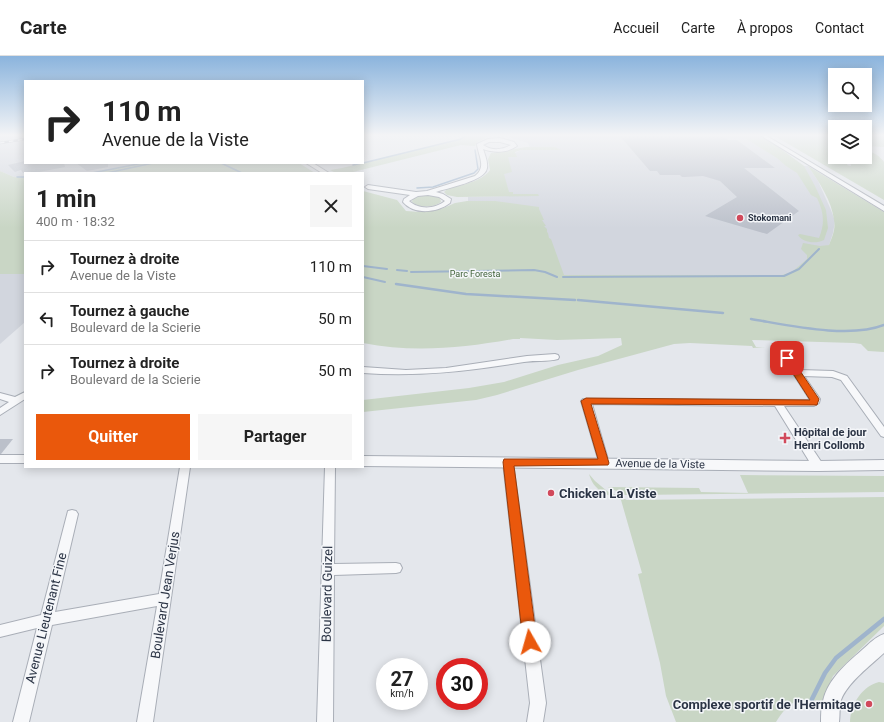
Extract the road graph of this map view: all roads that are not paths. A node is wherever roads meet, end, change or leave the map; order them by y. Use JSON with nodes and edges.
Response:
{"nodes":[{"id":1,"x":314,"y":166,"type":"edge"},
{"id":2,"x":485,"y":166,"type":"edge"},
{"id":3,"x":813,"y":166,"type":"edge"},
{"id":4,"x":822,"y":166,"type":"edge"},
{"id":5,"x":324,"y":172,"type":"edge"},
{"id":6,"x":365,"y":187,"type":"edge"},
{"id":7,"x":441,"y":192,"type":"junction"},
{"id":8,"x":416,"y":194,"type":"junction"},
{"id":9,"x":406,"y":200,"type":"junction"},
{"id":10,"x":884,"y":203,"type":"edge"},
{"id":11,"x":884,"y":209,"type":"edge"},
{"id":12,"x":780,"y":347,"type":"dead end"},
{"id":13,"x":555,"y":357,"type":"dead end"},
{"id":14,"x":364,"y":370,"type":"edge"},
{"id":15,"x":797,"y":373,"type":"junction"},
{"id":16,"x":0,"y":396,"type":"edge"},
{"id":17,"x":24,"y":396,"type":"edge"},
{"id":18,"x":17,"y":401,"type":"junction"},
{"id":19,"x":778,"y":403,"type":"junction"},
{"id":20,"x":0,"y":412,"type":"edge"},
{"id":21,"x":884,"y":434,"type":"edge"},
{"id":22,"x":0,"y":459,"type":"edge"},
{"id":23,"x":24,"y":459,"type":"edge"},
{"id":24,"x":364,"y":461,"type":"edge"},
{"id":25,"x":508,"y":462,"type":"junction"},
{"id":26,"x":604,"y":463,"type":"junction"},
{"id":27,"x":884,"y":465,"type":"edge"},
{"id":28,"x":818,"y":466,"type":"junction"},
{"id":29,"x":185,"y":468,"type":"edge"},
{"id":30,"x":330,"y":468,"type":"edge"},
{"id":31,"x":72,"y":514,"type":"dead end"},
{"id":32,"x":396,"y":568,"type":"dead end"},
{"id":33,"x":327,"y":570,"type":"junction"},
{"id":34,"x":165,"y":599,"type":"junction"},
{"id":35,"x":46,"y":620,"type":"junction"},
{"id":36,"x":0,"y":631,"type":"edge"},
{"id":37,"x":884,"y":642,"type":"edge"},
{"id":38,"x":21,"y":722,"type":"edge"},
{"id":39,"x":145,"y":722,"type":"edge"},
{"id":40,"x":325,"y":722,"type":"edge"},
{"id":41,"x":535,"y":722,"type":"edge"},
{"id":42,"x":830,"y":722,"type":"edge"}],
"edges":[{"from":1,"to":5,"type":"street"},
{"from":2,"to":7,"type":"street"},
{"from":3,"to":11,"type":"street"},
{"from":4,"to":10,"type":"street"},
{"from":6,"to":8,"type":"street"},
{"from":6,"to":9,"type":"street"},
{"from":7,"to":8,"type":"street"},
{"from":7,"to":9,"type":"street"},
{"from":8,"to":9,"type":"street"},
{"from":12,"to":15,"type":"street"},
{"from":13,"to":14,"type":"street"},
{"from":15,"to":19,"type":"street"},
{"from":15,"to":21,"type":"street"},
{"from":16,"to":18,"type":"street"},
{"from":17,"to":18,"type":"street"},
{"from":18,"to":20,"type":"street"},
{"from":19,"to":26,"type":"street"},
{"from":19,"to":28,"type":"street"},
{"from":22,"to":23,"type":"street"},
{"from":24,"to":25,"type":"street","name":"Avenue de la Viste"},
{"from":25,"to":26,"type":"street","name":"Avenue de la Viste"},
{"from":25,"to":41,"type":"street"},
{"from":26,"to":28,"type":"street","name":"Avenue de la Viste"},
{"from":27,"to":28,"type":"street","name":"Avenue de la Viste"},
{"from":29,"to":34,"type":"street","name":"Boulevard Jean Verjus"},
{"from":30,"to":33,"type":"street","name":"Boulevard Guizel"},
{"from":31,"to":35,"type":"street","name":"Avenue Lieutenant Fine"},
{"from":32,"to":33,"type":"street"},
{"from":33,"to":40,"type":"street","name":"Boulevard Guizel"},
{"from":34,"to":35,"type":"street"},
{"from":34,"to":39,"type":"street","name":"Boulevard Jean Verjus"},
{"from":35,"to":36,"type":"street"},
{"from":35,"to":38,"type":"street","name":"Avenue Lieutenant Fine"},
{"from":37,"to":42,"type":"street"}]}
